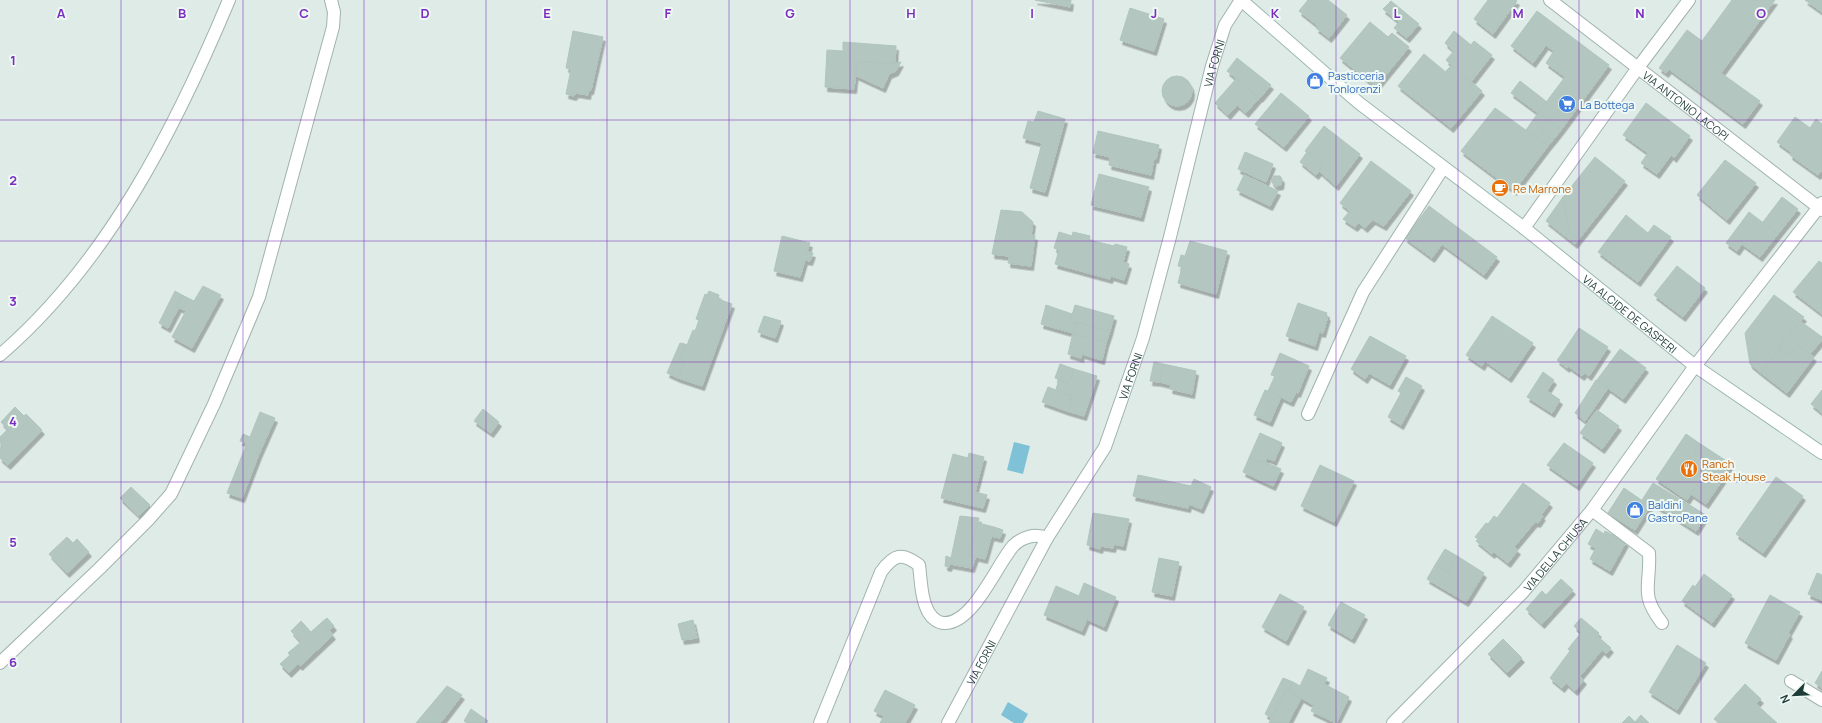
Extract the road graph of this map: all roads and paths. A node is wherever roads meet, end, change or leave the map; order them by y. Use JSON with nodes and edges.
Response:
{"nodes":[{"id":1,"x":229,"y":0,"type":"edge"},
{"id":2,"x":331,"y":0,"type":"edge"},
{"id":3,"x":1241,"y":0,"type":"edge"},
{"id":4,"x":1550,"y":0,"type":"edge"},
{"id":5,"x":1689,"y":0,"type":"edge"},
{"id":6,"x":1637,"y":69,"type":"junction"},
{"id":7,"x":1444,"y":168,"type":"junction"},
{"id":8,"x":1821,"y":206,"type":"edge"},
{"id":9,"x":1524,"y":228,"type":"junction"},
{"id":10,"x":0,"y":355,"type":"edge"},
{"id":11,"x":1695,"y":366,"type":"junction"},
{"id":12,"x":1308,"y":414,"type":"dead end"},
{"id":13,"x":1822,"y":453,"type":"edge"},
{"id":14,"x":1592,"y":510,"type":"junction"},
{"id":15,"x":1047,"y":538,"type":"junction"},
{"id":16,"x":1662,"y":623,"type":"dead end"},
{"id":17,"x":0,"y":663,"type":"edge"},
{"id":18,"x":1792,"y":681,"type":"dead end"},
{"id":19,"x":1822,"y":700,"type":"edge"},
{"id":20,"x":820,"y":723,"type":"edge"},
{"id":21,"x":948,"y":723,"type":"edge"},
{"id":22,"x":1393,"y":723,"type":"edge"}],
"edges":[{"from":1,"to":10,"type":"street"},
{"from":2,"to":17,"type":"street"},
{"from":3,"to":7,"type":"street","name":"VIA ALCIDE DE GASPERI"},
{"from":3,"to":15,"type":"street","name":"VIA FORNI"},
{"from":4,"to":6,"type":"street","name":"VIA ANTONIO LACOPI"},
{"from":5,"to":6,"type":"street"},
{"from":6,"to":8,"type":"street","name":"VIA ANTONIO LACOPI"},
{"from":6,"to":9,"type":"street"},
{"from":7,"to":9,"type":"street","name":"VIA ALCIDE DE GASPERI"},
{"from":7,"to":12,"type":"street"},
{"from":8,"to":11,"type":"street","name":"VIA DELLA CHIUSA"},
{"from":9,"to":11,"type":"street","name":"VIA ALCIDE DE GASPERI"},
{"from":11,"to":13,"type":"street","name":"VIA ALCIDE DE GASPERI"},
{"from":11,"to":14,"type":"street","name":"VIA DELLA CHIUSA"},
{"from":14,"to":16,"type":"street"},
{"from":14,"to":22,"type":"street","name":"VIA DELLA CHIUSA"},
{"from":15,"to":20,"type":"street"},
{"from":15,"to":21,"type":"street","name":"VIA FORNI"},
{"from":18,"to":19,"type":"street"}]}
